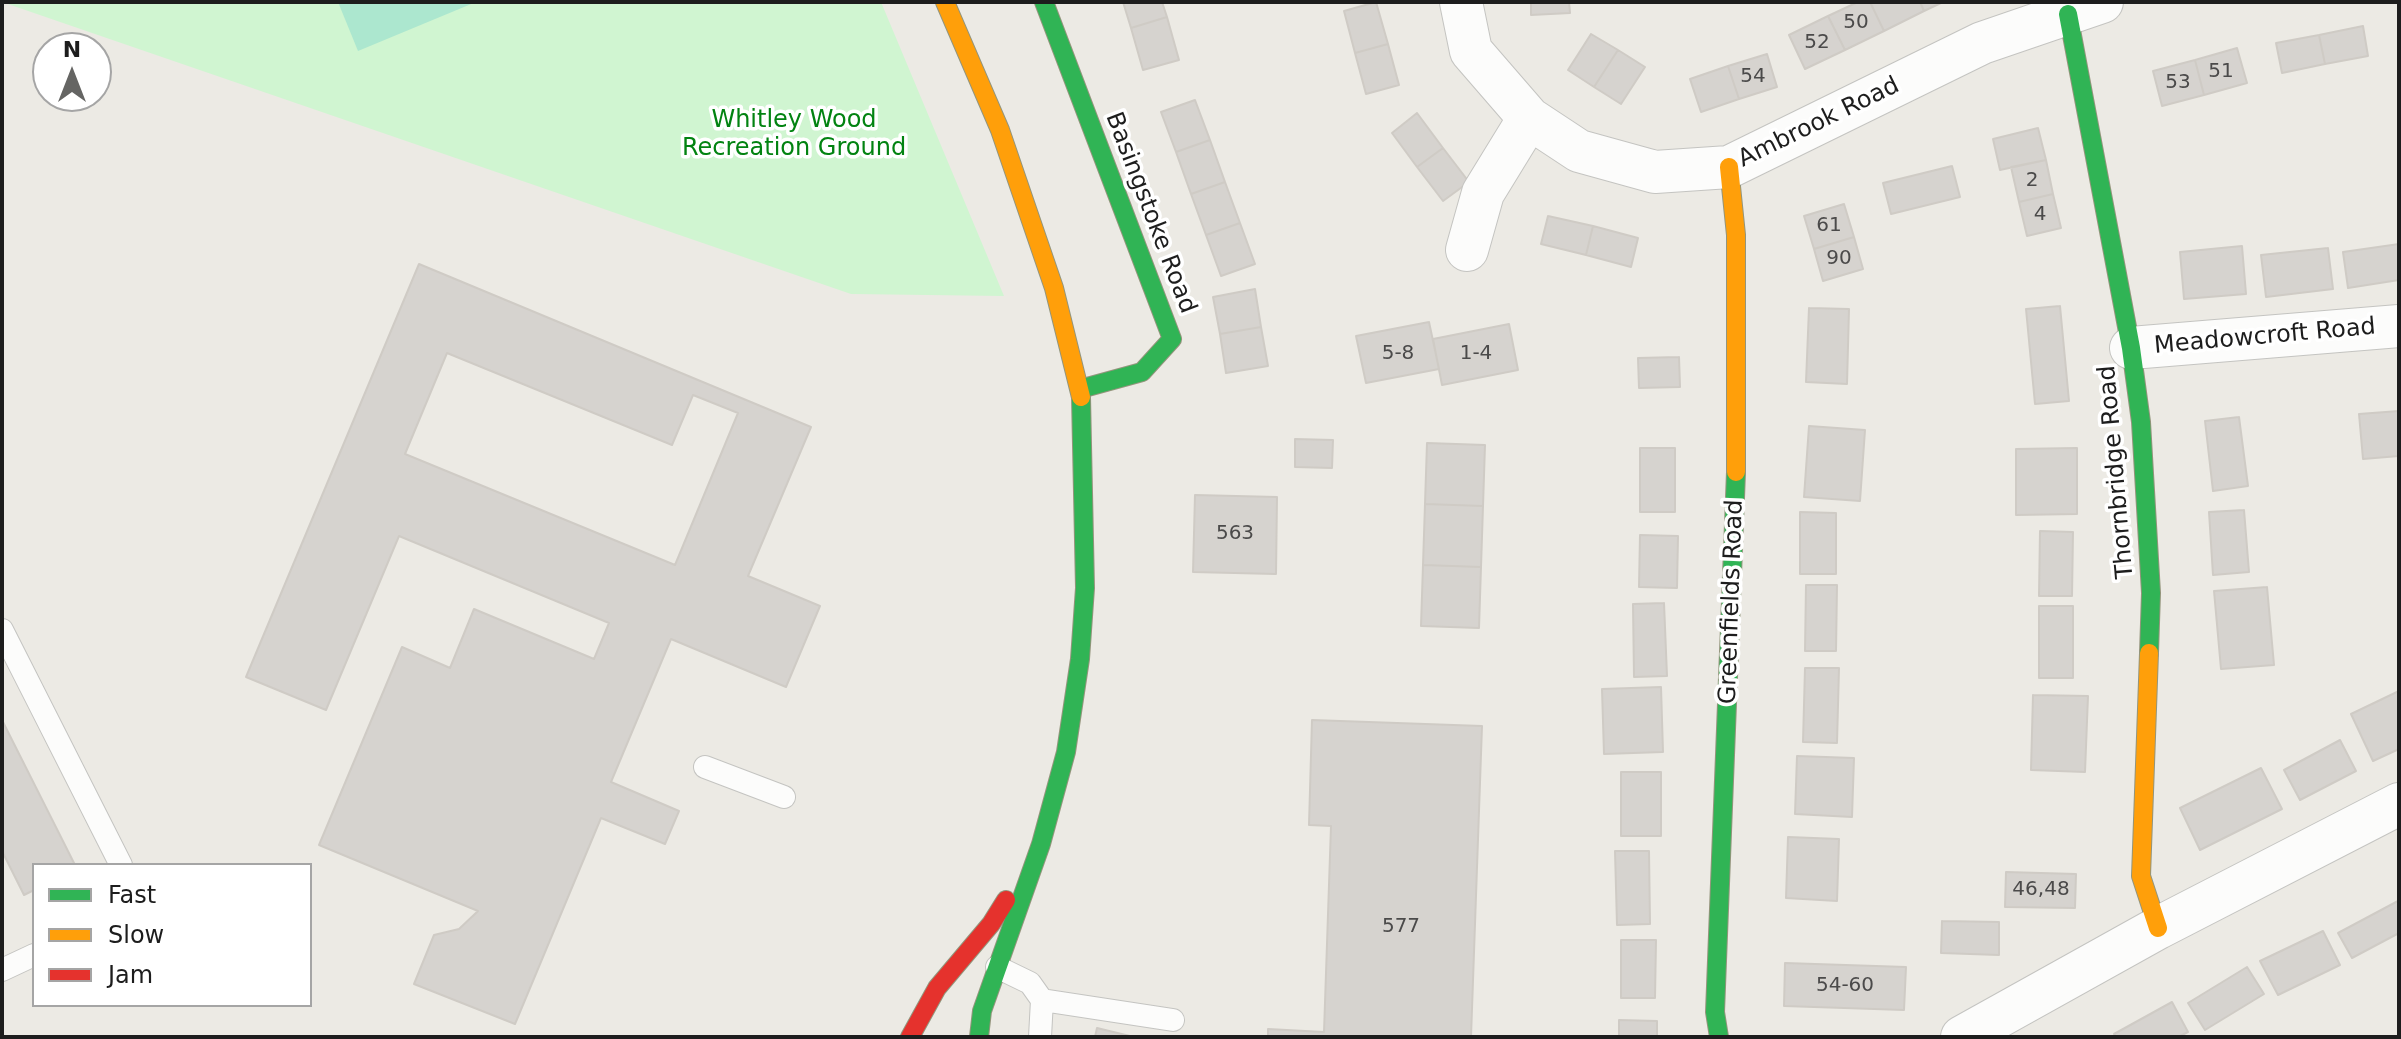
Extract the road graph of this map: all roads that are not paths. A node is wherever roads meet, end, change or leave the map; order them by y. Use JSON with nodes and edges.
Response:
{"nodes":[{"id":1,"x":945,"y":2,"type":"edge"},
{"id":2,"x":1044,"y":2,"type":"edge"},
{"id":3,"x":1461,"y":2,"type":"edge"},
{"id":4,"x":2085,"y":8,"type":"edge"},
{"id":5,"x":1529,"y":118,"type":"junction"},
{"id":6,"x":1729,"y":167,"type":"junction"},
{"id":7,"x":1467,"y":250,"type":"dead end"},
{"id":8,"x":2399,"y":326,"type":"edge"},
{"id":9,"x":2131,"y":348,"type":"junction"},
{"id":10,"x":1080,"y":389,"type":"junction"},
{"id":11,"x":2,"y":630,"type":"edge"},
{"id":12,"x":705,"y":767,"type":"dead end"},
{"id":13,"x":784,"y":797,"type":"dead end"},
{"id":14,"x":2399,"y":804,"type":"edge"},
{"id":15,"x":1041,"y":844,"type":"junction"},
{"id":16,"x":120,"y":863,"type":"edge"},
{"id":17,"x":2158,"y":928,"type":"junction"},
{"id":18,"x":32,"y":956,"type":"edge"},
{"id":19,"x":997,"y":967,"type":"junction"},
{"id":20,"x":2,"y":970,"type":"edge"},
{"id":21,"x":1042,"y":1000,"type":"junction"},
{"id":22,"x":1173,"y":1020,"type":"dead end"},
{"id":23,"x":910,"y":1037,"type":"edge"},
{"id":24,"x":979,"y":1037,"type":"edge"},
{"id":25,"x":1040,"y":1037,"type":"edge"},
{"id":26,"x":1719,"y":1037,"type":"edge"},
{"id":27,"x":1962,"y":1037,"type":"edge"}],
"edges":[{"from":1,"to":10,"type":"street"},
{"from":2,"to":10,"type":"street","name":"Basingstoke Road"},
{"from":3,"to":5,"type":"street","name":"Ambrook Road"},
{"from":4,"to":6,"type":"street","name":"Ambrook Road"},
{"from":4,"to":9,"type":"street","name":"Thornbridge Road"},
{"from":5,"to":6,"type":"street","name":"Ambrook Road"},
{"from":5,"to":7,"type":"street"},
{"from":6,"to":26,"type":"street","name":"Greenfields Road"},
{"from":8,"to":9,"type":"street","name":"Meadowcroft Road"},
{"from":9,"to":17,"type":"street","name":"Thornbridge Road"},
{"from":10,"to":15,"type":"street"},
{"from":11,"to":16,"type":"lane"},
{"from":12,"to":13,"type":"lane"},
{"from":14,"to":17,"type":"street"},
{"from":15,"to":19,"type":"street"},
{"from":15,"to":23,"type":"street"},
{"from":17,"to":27,"type":"street"},
{"from":18,"to":20,"type":"lane"},
{"from":19,"to":21,"type":"lane"},
{"from":19,"to":24,"type":"street"},
{"from":21,"to":22,"type":"lane"},
{"from":21,"to":25,"type":"lane"}]}
